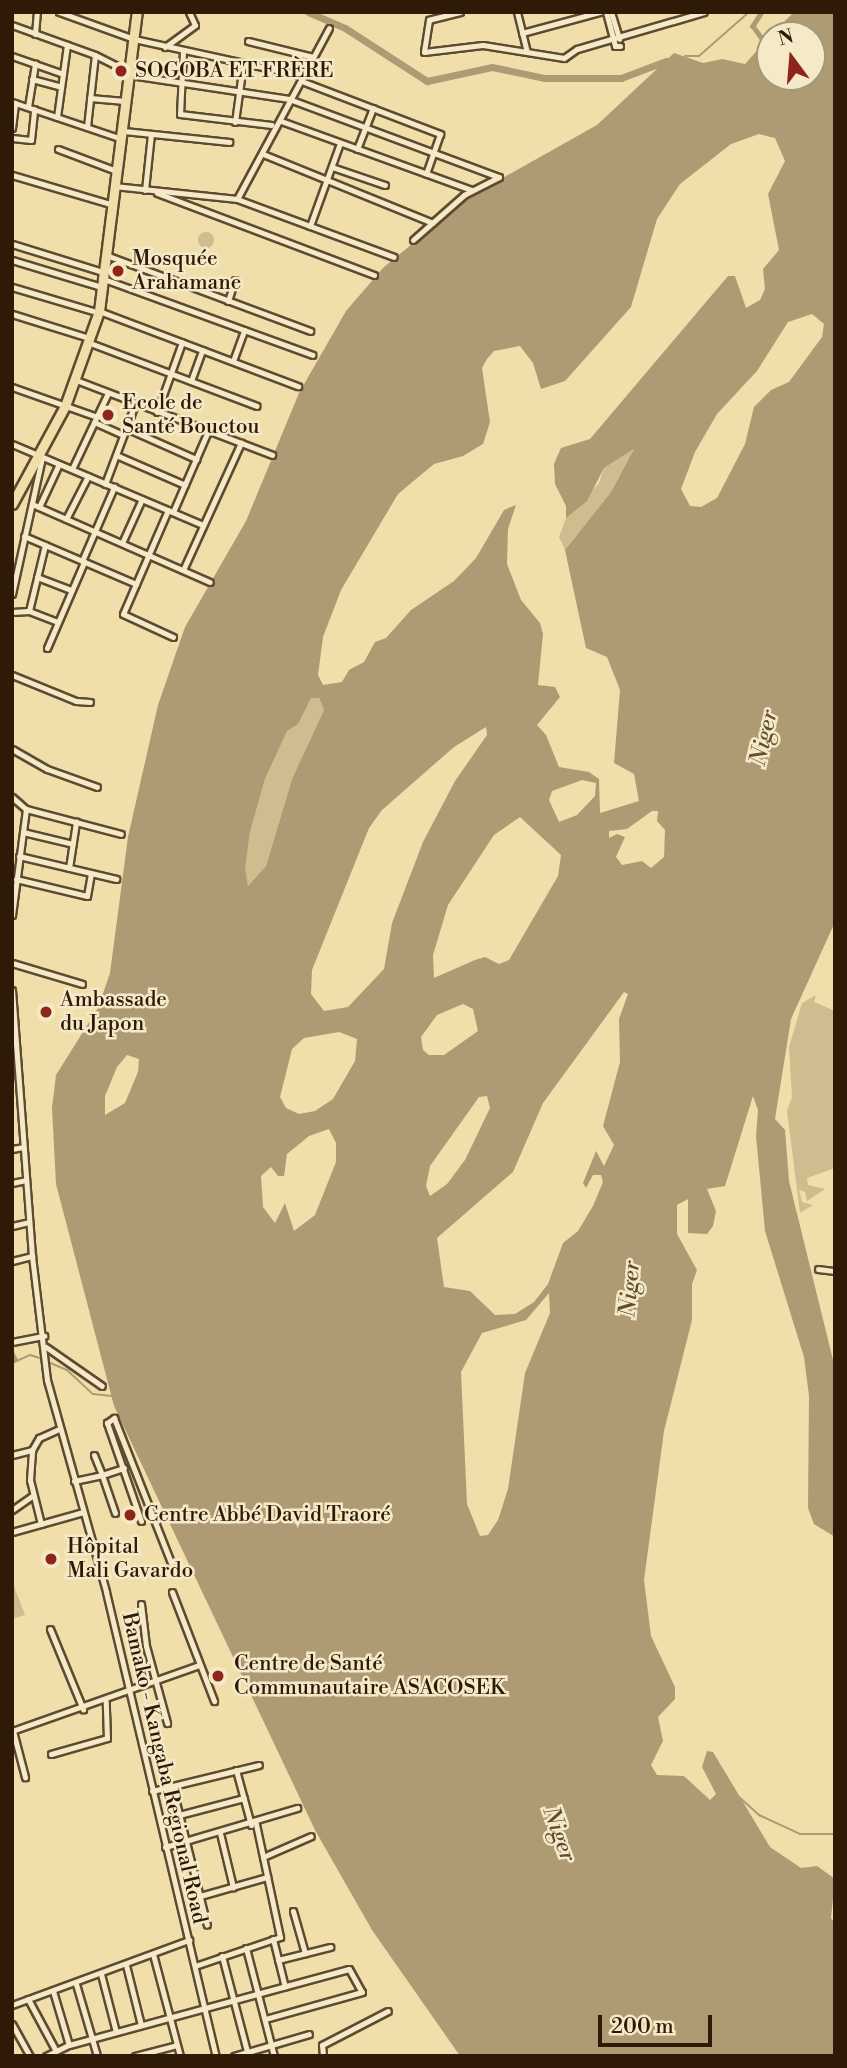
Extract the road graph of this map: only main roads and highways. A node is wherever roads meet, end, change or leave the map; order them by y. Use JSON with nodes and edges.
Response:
{"nodes":[{"id":1,"x":137,"y":13,"type":"edge"},
{"id":2,"x":128,"y":70,"type":"junction"},
{"id":3,"x":121,"y":136,"type":"junction"},
{"id":4,"x":115,"y":186,"type":"junction"},
{"id":5,"x":106,"y":255,"type":"junction"},
{"id":6,"x":89,"y":340,"type":"junction"},
{"id":7,"x":64,"y":403,"type":"junction"},
{"id":8,"x":39,"y":455,"type":"junction"},
{"id":9,"x":12,"y":495,"type":"edge"},
{"id":10,"x":12,"y":504,"type":"edge"}],
"edges":[{"from":1,"to":2,"type":"highway"},
{"from":2,"to":3,"type":"highway"},
{"from":2,"to":3,"type":"highway"},
{"from":3,"to":4,"type":"highway"},
{"from":3,"to":4,"type":"highway"},
{"from":4,"to":5,"type":"highway"},
{"from":4,"to":5,"type":"highway"},
{"from":5,"to":6,"type":"highway"},
{"from":6,"to":7,"type":"highway"},
{"from":6,"to":7,"type":"highway"},
{"from":7,"to":8,"type":"highway"},
{"from":8,"to":9,"type":"highway"},
{"from":8,"to":10,"type":"highway"}]}
